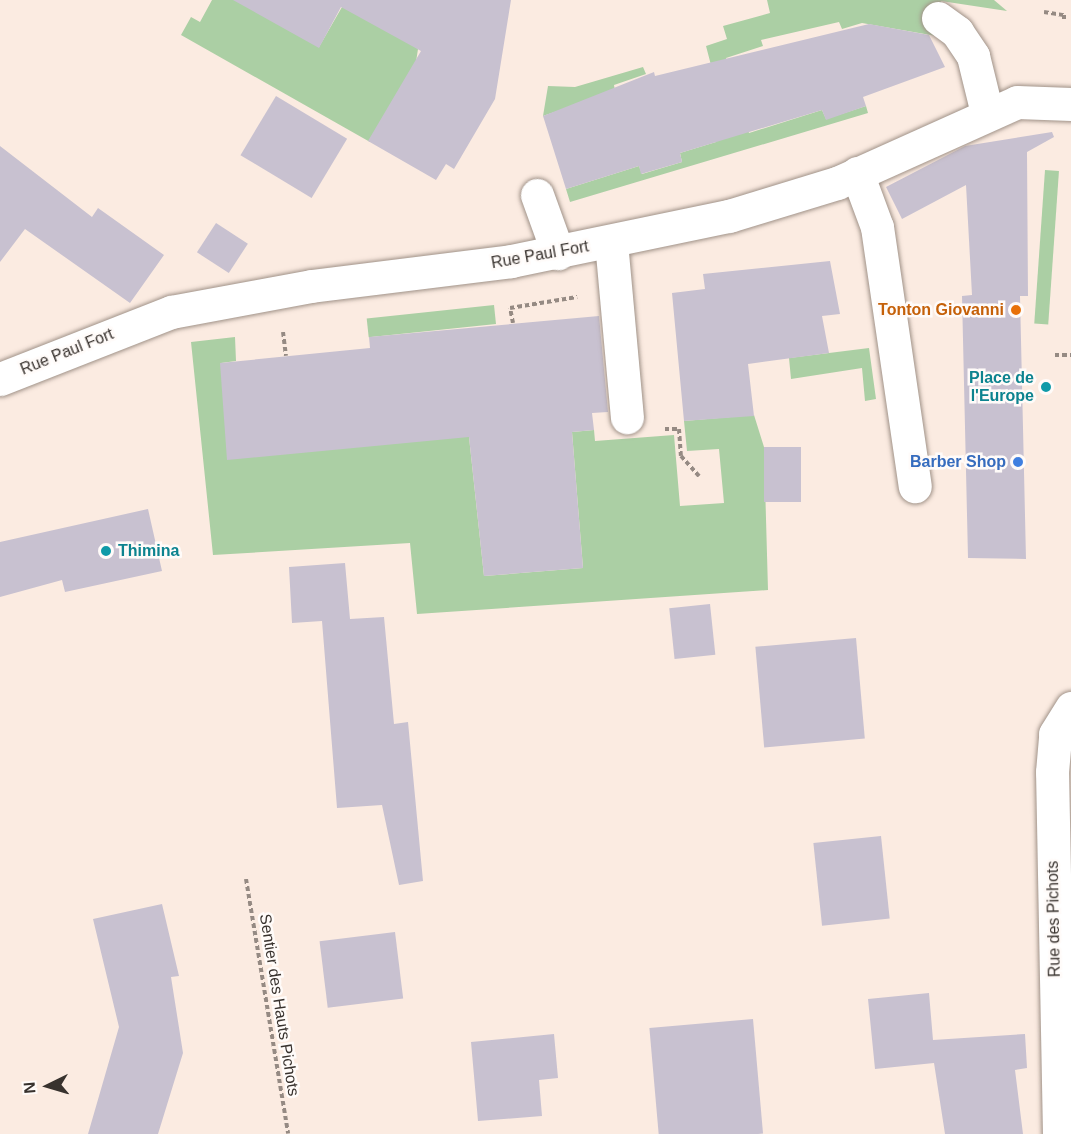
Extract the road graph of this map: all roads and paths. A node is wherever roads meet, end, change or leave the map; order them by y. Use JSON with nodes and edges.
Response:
{"nodes":[{"id":1,"x":1044,"y":12,"type":"dead end"},
{"id":2,"x":938,"y":18,"type":"dead end"},
{"id":3,"x":1064,"y":20,"type":"dead end"},
{"id":4,"x":1071,"y":104,"type":"edge"},
{"id":5,"x":987,"y":112,"type":"junction"},
{"id":6,"x":857,"y":173,"type":"junction"},
{"id":7,"x":537,"y":195,"type":"dead end"},
{"id":8,"x":611,"y":242,"type":"junction"},
{"id":9,"x":558,"y":253,"type":"junction"},
{"id":10,"x":589,"y":295,"type":"dead end"},
{"id":11,"x":513,"y":323,"type":"dead end"},
{"id":12,"x":283,"y":331,"type":"dead end"},
{"id":13,"x":1071,"y":354,"type":"edge"},
{"id":14,"x":1055,"y":355,"type":"dead end"},
{"id":15,"x":286,"y":356,"type":"dead end"},
{"id":16,"x":0,"y":379,"type":"edge"},
{"id":17,"x":627,"y":417,"type":"dead end"},
{"id":18,"x":915,"y":486,"type":"dead end"},
{"id":19,"x":1071,"y":708,"type":"edge"},
{"id":20,"x":246,"y":879,"type":"dead end"},
{"id":21,"x":288,"y":1134,"type":"edge"},
{"id":22,"x":1059,"y":1134,"type":"edge"}],
"edges":[{"from":1,"to":3,"type":"path"},
{"from":2,"to":5,"type":"street"},
{"from":4,"to":5,"type":"street","name":"Rue Paul Fort"},
{"from":5,"to":6,"type":"street","name":"Rue Paul Fort"},
{"from":6,"to":8,"type":"street","name":"Rue Paul Fort"},
{"from":6,"to":18,"type":"street"},
{"from":7,"to":9,"type":"street"},
{"from":8,"to":9,"type":"street","name":"Rue Paul Fort"},
{"from":8,"to":17,"type":"street"},
{"from":9,"to":16,"type":"street","name":"Rue Paul Fort"},
{"from":10,"to":11,"type":"path"},
{"from":12,"to":15,"type":"path"},
{"from":13,"to":14,"type":"path"},
{"from":19,"to":22,"type":"street","name":"Rue des Pichots"},
{"from":20,"to":21,"type":"path","name":"Sentier des Hauts Pichots"}]}
